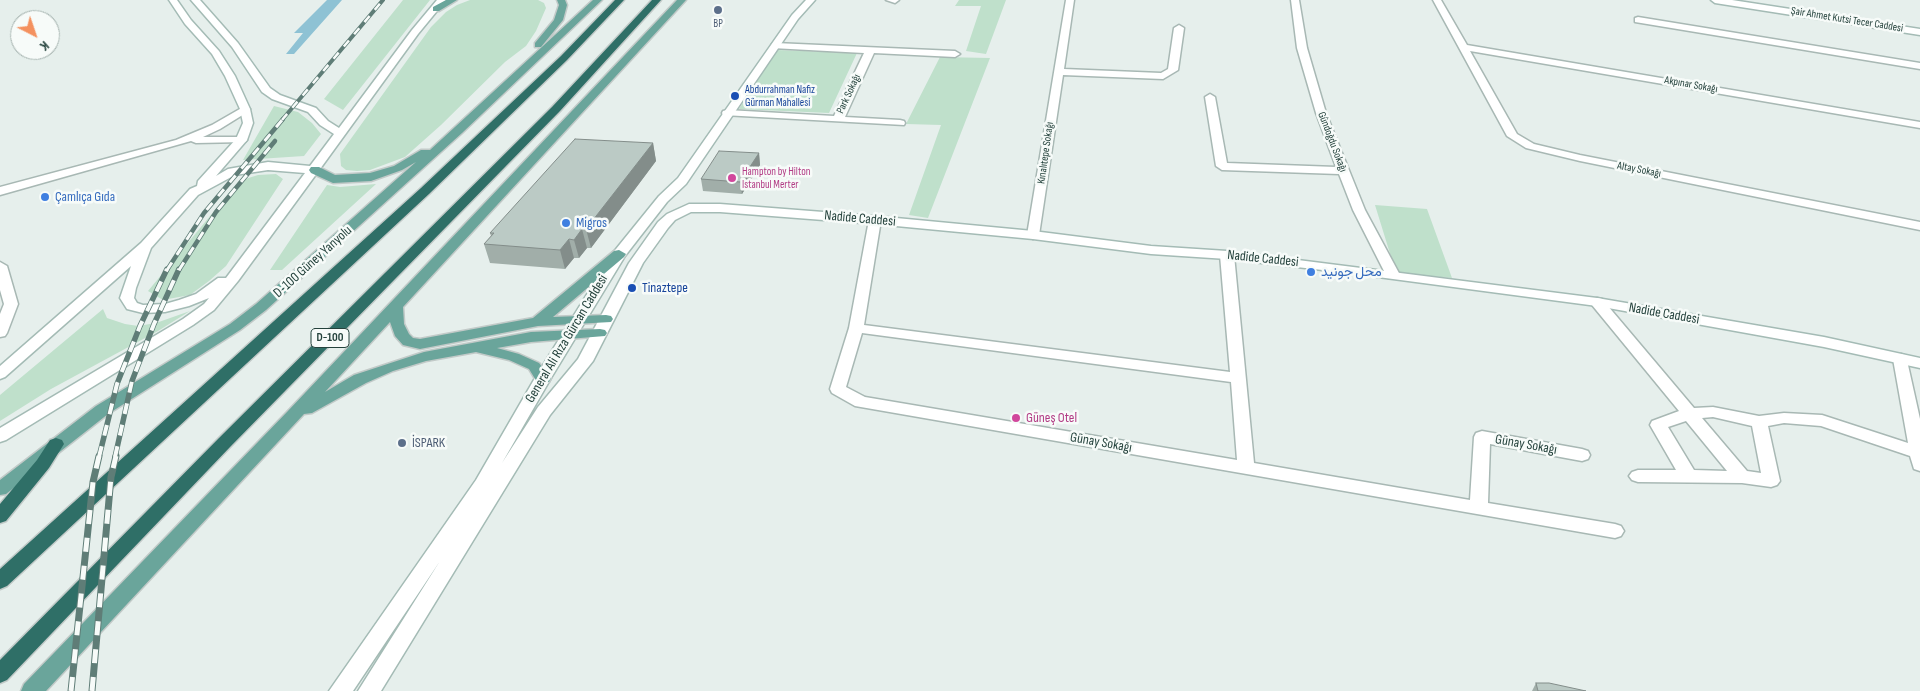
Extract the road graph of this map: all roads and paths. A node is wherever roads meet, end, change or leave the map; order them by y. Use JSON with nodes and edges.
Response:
{"nodes":[{"id":1,"x":173,"y":0,"type":"edge"},
{"id":2,"x":195,"y":0,"type":"edge"},
{"id":3,"x":453,"y":0,"type":"edge"},
{"id":4,"x":598,"y":0,"type":"edge"},
{"id":5,"x":620,"y":0,"type":"edge"},
{"id":6,"x":657,"y":0,"type":"edge"},
{"id":7,"x":682,"y":0,"type":"edge"},
{"id":8,"x":811,"y":0,"type":"edge"},
{"id":9,"x":890,"y":0,"type":"edge"},
{"id":10,"x":895,"y":0,"type":"edge"},
{"id":11,"x":1070,"y":0,"type":"edge"},
{"id":12,"x":1295,"y":0,"type":"edge"},
{"id":13,"x":1437,"y":0,"type":"edge"},
{"id":14,"x":1715,"y":0,"type":"edge"},
{"id":15,"x":560,"y":2,"type":"edge"},
{"id":16,"x":439,"y":4,"type":"edge"},
{"id":17,"x":1638,"y":20,"type":"dead end"},
{"id":18,"x":1179,"y":28,"type":"dead end"},
{"id":19,"x":1920,"y":32,"type":"edge"},
{"id":20,"x":775,"y":46,"type":"junction"},
{"id":21,"x":1462,"y":47,"type":"junction"},
{"id":22,"x":870,"y":51,"type":"junction"},
{"id":23,"x":955,"y":54,"type":"dead end"},
{"id":24,"x":1920,"y":66,"type":"edge"},
{"id":25,"x":522,"y":72,"type":"junction"},
{"id":26,"x":1059,"y":72,"type":"junction"},
{"id":27,"x":1210,"y":97,"type":"dead end"},
{"id":28,"x":245,"y":109,"type":"junction"},
{"id":29,"x":727,"y":113,"type":"junction"},
{"id":30,"x":838,"y":119,"type":"junction"},
{"id":31,"x":900,"y":123,"type":"dead end"},
{"id":32,"x":1920,"y":124,"type":"edge"},
{"id":33,"x":458,"y":131,"type":"junction"},
{"id":34,"x":341,"y":134,"type":"junction"},
{"id":35,"x":241,"y":140,"type":"junction"},
{"id":36,"x":180,"y":142,"type":"junction"},
{"id":37,"x":315,"y":170,"type":"junction"},
{"id":38,"x":1343,"y":171,"type":"junction"},
{"id":39,"x":684,"y":190,"type":"junction"},
{"id":40,"x":0,"y":191,"type":"edge"},
{"id":41,"x":194,"y":192,"type":"junction"},
{"id":42,"x":720,"y":208,"type":"junction"},
{"id":43,"x":875,"y":220,"type":"junction"},
{"id":44,"x":1920,"y":226,"type":"edge"},
{"id":45,"x":1033,"y":234,"type":"junction"},
{"id":46,"x":146,"y":246,"type":"junction"},
{"id":47,"x":619,"y":254,"type":"junction"},
{"id":48,"x":1227,"y":255,"type":"junction"},
{"id":49,"x":249,"y":256,"type":"junction"},
{"id":50,"x":0,"y":266,"type":"edge"},
{"id":51,"x":1393,"y":275,"type":"junction"},
{"id":52,"x":1597,"y":302,"type":"junction"},
{"id":53,"x":396,"y":306,"type":"junction"},
{"id":54,"x":579,"y":319,"type":"junction"},
{"id":55,"x":538,"y":322,"type":"junction"},
{"id":56,"x":603,"y":326,"type":"junction"},
{"id":57,"x":856,"y":328,"type":"junction"},
{"id":58,"x":0,"y":333,"type":"edge"},
{"id":59,"x":569,"y":334,"type":"junction"},
{"id":60,"x":476,"y":347,"type":"junction"},
{"id":61,"x":1901,"y":359,"type":"junction"},
{"id":62,"x":1920,"y":363,"type":"edge"},
{"id":63,"x":0,"y":374,"type":"edge"},
{"id":64,"x":543,"y":378,"type":"junction"},
{"id":65,"x":1237,"y":378,"type":"junction"},
{"id":66,"x":1688,"y":414,"type":"junction"},
{"id":67,"x":293,"y":416,"type":"junction"},
{"id":68,"x":1760,"y":422,"type":"junction"},
{"id":69,"x":0,"y":436,"type":"edge"},
{"id":70,"x":56,"y":444,"type":"junction"},
{"id":71,"x":1582,"y":455,"type":"dead end"},
{"id":72,"x":1919,"y":459,"type":"edge"},
{"id":73,"x":1246,"y":468,"type":"junction"},
{"id":74,"x":1638,"y":476,"type":"dead end"},
{"id":75,"x":1689,"y":477,"type":"junction"},
{"id":76,"x":1742,"y":477,"type":"junction"},
{"id":77,"x":0,"y":489,"type":"edge"},
{"id":78,"x":1479,"y":508,"type":"junction"},
{"id":79,"x":0,"y":516,"type":"edge"},
{"id":80,"x":1615,"y":531,"type":"dead end"},
{"id":81,"x":0,"y":581,"type":"edge"},
{"id":82,"x":0,"y":674,"type":"edge"},
{"id":83,"x":32,"y":691,"type":"edge"},
{"id":84,"x":340,"y":691,"type":"edge"},
{"id":85,"x":369,"y":691,"type":"edge"}],
"edges":[{"from":1,"to":28,"type":"street"},
{"from":2,"to":34,"type":"street"},
{"from":3,"to":16,"type":"main road"},
{"from":4,"to":25,"type":"main road","name":"D-100 Güney Yanyolu"},
{"from":5,"to":81,"type":"highway"},
{"from":6,"to":82,"type":"highway","number":"D-100"},
{"from":7,"to":53,"type":"main road"},
{"from":8,"to":20,"type":"street","name":"General Ali Rıza Gürcan Caddesi"},
{"from":9,"to":10,"type":"street"},
{"from":11,"to":26,"type":"street","name":"Kınalıtepe Sokağı"},
{"from":12,"to":38,"type":"street","name":"Gündoğdu Sokağı"},
{"from":13,"to":21,"type":"street","name":"Altay Sokağı"},
{"from":14,"to":19,"type":"street","name":"Şair Ahmet Kutsi Tecer Caddesi"},
{"from":15,"to":25,"type":"main road"},
{"from":16,"to":34,"type":"street"},
{"from":17,"to":24,"type":"street"},
{"from":18,"to":26,"type":"street"},
{"from":20,"to":22,"type":"street"},
{"from":20,"to":29,"type":"street","name":"General Ali Rıza Gürcan Caddesi"},
{"from":21,"to":32,"type":"street","name":"Akpınar Sokağı"},
{"from":21,"to":44,"type":"street","name":"Altay Sokağı"},
{"from":22,"to":23,"type":"street"},
{"from":22,"to":30,"type":"street","name":"Park Sokağı"},
{"from":25,"to":33,"type":"main road","name":"D-100 Güney Yanyolu"},
{"from":26,"to":45,"type":"street","name":"Kınalıtepe Sokağı"},
{"from":27,"to":38,"type":"street"},
{"from":28,"to":35,"type":"street"},
{"from":28,"to":36,"type":"street"},
{"from":29,"to":30,"type":"street","name":"Park Sokağı"},
{"from":29,"to":39,"type":"street","name":"General Ali Rıza Gürcan Caddesi"},
{"from":30,"to":31,"type":"street"},
{"from":33,"to":37,"type":"main road"},
{"from":33,"to":70,"type":"main road","name":"D-100 Güney Yanyolu"},
{"from":34,"to":37,"type":"street"},
{"from":35,"to":36,"type":"street"},
{"from":35,"to":41,"type":"street"},
{"from":36,"to":40,"type":"street"},
{"from":37,"to":41,"type":"street"},
{"from":37,"to":49,"type":"street"},
{"from":38,"to":51,"type":"street","name":"Gündoğdu Sokağı"},
{"from":39,"to":42,"type":"street"},
{"from":39,"to":47,"type":"street","name":"General Ali Rıza Gürcan Caddesi"},
{"from":41,"to":46,"type":"street"},
{"from":42,"to":43,"type":"street","name":"Nadide Caddesi"},
{"from":42,"to":56,"type":"street","name":"General Ali Rıza Gürcan Caddesi"},
{"from":43,"to":45,"type":"street","name":"Nadide Caddesi"},
{"from":43,"to":57,"type":"street","name":"Günay Sokağı"},
{"from":45,"to":48,"type":"street","name":"Nadide Caddesi"},
{"from":46,"to":49,"type":"street"},
{"from":46,"to":63,"type":"street"},
{"from":47,"to":54,"type":"street","name":"General Ali Rıza Gürcan Caddesi"},
{"from":47,"to":55,"type":"main road"},
{"from":48,"to":51,"type":"street","name":"Nadide Caddesi"},
{"from":48,"to":65,"type":"street"},
{"from":49,"to":69,"type":"street"},
{"from":50,"to":58,"type":"street"},
{"from":51,"to":52,"type":"street","name":"Nadide Caddesi"},
{"from":52,"to":61,"type":"street","name":"Nadide Caddesi"},
{"from":52,"to":66,"type":"street"},
{"from":53,"to":55,"type":"main road"},
{"from":53,"to":67,"type":"main road"},
{"from":54,"to":55,"type":"main road"},
{"from":54,"to":56,"type":"main road"},
{"from":54,"to":59,"type":"street","name":"General Ali Rıza Gürcan Caddesi"},
{"from":56,"to":59,"type":"main road"},
{"from":56,"to":85,"type":"street","name":"General Ali Rıza Gürcan Caddesi"},
{"from":57,"to":65,"type":"street"},
{"from":57,"to":73,"type":"street","name":"Günay Sokağı"},
{"from":59,"to":60,"type":"main road"},
{"from":59,"to":64,"type":"street","name":"General Ali Rıza Gürcan Caddesi"},
{"from":60,"to":64,"type":"main road"},
{"from":60,"to":67,"type":"main road"},
{"from":61,"to":62,"type":"street","name":"Nadide Caddesi"},
{"from":61,"to":72,"type":"street"},
{"from":64,"to":84,"type":"street","name":"General Ali Rıza Gürcan Caddesi"},
{"from":65,"to":73,"type":"street"},
{"from":66,"to":68,"type":"street"},
{"from":66,"to":75,"type":"street"},
{"from":66,"to":76,"type":"street"},
{"from":67,"to":83,"type":"main road"},
{"from":68,"to":72,"type":"street"},
{"from":68,"to":76,"type":"street"},
{"from":70,"to":77,"type":"main road","name":"D-100 Güney Yanyolu"},
{"from":70,"to":79,"type":"highway"},
{"from":71,"to":78,"type":"street","name":"Günay Sokağı"},
{"from":73,"to":78,"type":"street","name":"Günay Sokağı"},
{"from":74,"to":75,"type":"street"},
{"from":75,"to":76,"type":"street"},
{"from":78,"to":80,"type":"street","name":"Günay Sokağı"}]}
